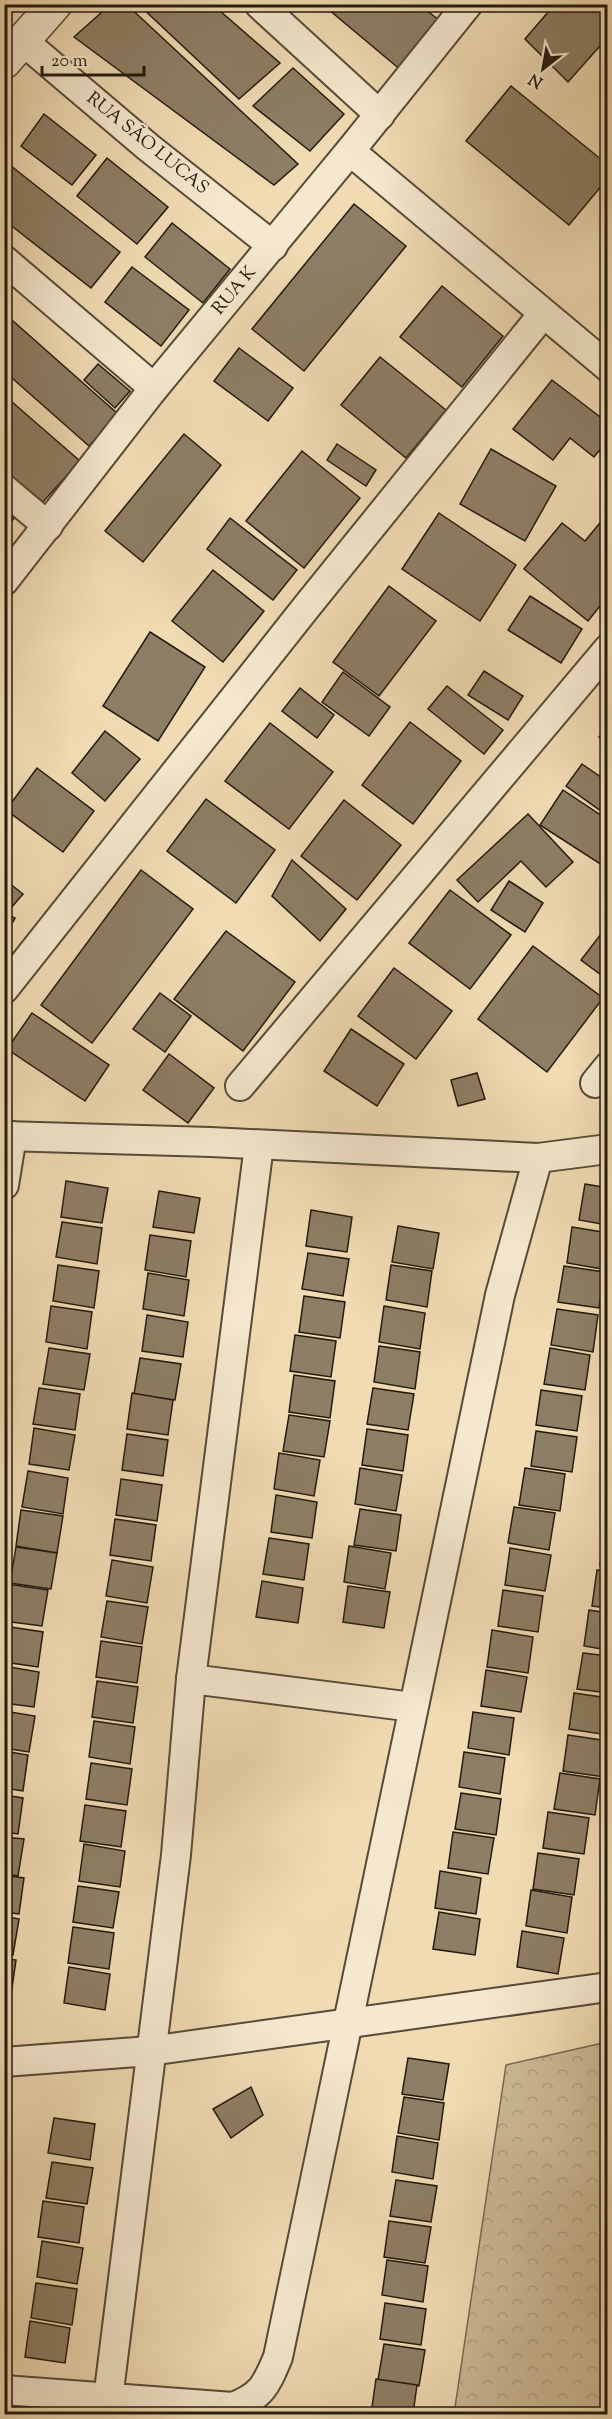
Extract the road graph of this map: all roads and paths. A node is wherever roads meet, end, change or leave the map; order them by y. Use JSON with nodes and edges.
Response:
{"nodes":[{"id":1,"x":55,"y":4,"type":"edge"},
{"id":2,"x":259,"y":4,"type":"edge"},
{"id":3,"x":468,"y":4,"type":"edge"},
{"id":4,"x":14,"y":52,"type":"edge"},
{"id":5,"x":380,"y":115,"type":"junction"},
{"id":6,"x":350,"y":151,"type":"junction"},
{"id":7,"x":273,"y":246,"type":"junction"},
{"id":8,"x":4,"y":260,"type":"edge"},
{"id":9,"x":543,"y":314,"type":"junction"},
{"id":10,"x":608,"y":367,"type":"edge"},
{"id":11,"x":154,"y":388,"type":"junction"},
{"id":12,"x":4,"y":489,"type":"edge"},
{"id":13,"x":48,"y":526,"type":"junction"},
{"id":14,"x":4,"y":581,"type":"edge"},
{"id":15,"x":608,"y":649,"type":"edge"},
{"id":16,"x":4,"y":989,"type":"edge"},
{"id":17,"x":240,"y":1086,"type":"dead end"},
{"id":18,"x":8,"y":1136,"type":"edge"},
{"id":19,"x":259,"y":1144,"type":"junction"},
{"id":20,"x":608,"y":1149,"type":"edge"},
{"id":21,"x":538,"y":1158,"type":"junction"},
{"id":22,"x":4,"y":1185,"type":"edge"},
{"id":23,"x":191,"y":1679,"type":"junction"},
{"id":24,"x":413,"y":1707,"type":"junction"},
{"id":25,"x":606,"y":1981,"type":"edge"},
{"id":26,"x":346,"y":2023,"type":"junction"},
{"id":27,"x":150,"y":2051,"type":"junction"},
{"id":28,"x":4,"y":2062,"type":"edge"},
{"id":29,"x":4,"y":2390,"type":"edge"},
{"id":30,"x":108,"y":2399,"type":"junction"}],
"edges":[{"from":1,"to":4,"type":"street"},
{"from":2,"to":5,"type":"street"},
{"from":3,"to":5,"type":"street","name":"RUA K"},
{"from":4,"to":7,"type":"street","name":"RUA SÃO LUCAS"},
{"from":5,"to":6,"type":"street","name":"RUA K"},
{"from":6,"to":7,"type":"street","name":"RUA K"},
{"from":6,"to":9,"type":"street"},
{"from":7,"to":11,"type":"street","name":"RUA K"},
{"from":8,"to":11,"type":"street"},
{"from":9,"to":10,"type":"street"},
{"from":9,"to":16,"type":"street"},
{"from":11,"to":13,"type":"street","name":"RUA K"},
{"from":12,"to":13,"type":"street"},
{"from":13,"to":14,"type":"street","name":"RUA K"},
{"from":15,"to":17,"type":"street"},
{"from":18,"to":19,"type":"street"},
{"from":18,"to":22,"type":"street"},
{"from":19,"to":21,"type":"street"},
{"from":19,"to":23,"type":"street"},
{"from":20,"to":21,"type":"street"},
{"from":21,"to":24,"type":"street"},
{"from":23,"to":24,"type":"street"},
{"from":23,"to":27,"type":"street"},
{"from":24,"to":26,"type":"street"},
{"from":25,"to":26,"type":"street"},
{"from":26,"to":27,"type":"street"},
{"from":26,"to":30,"type":"street"},
{"from":27,"to":28,"type":"street"},
{"from":27,"to":30,"type":"street"},
{"from":29,"to":30,"type":"street"}]}
